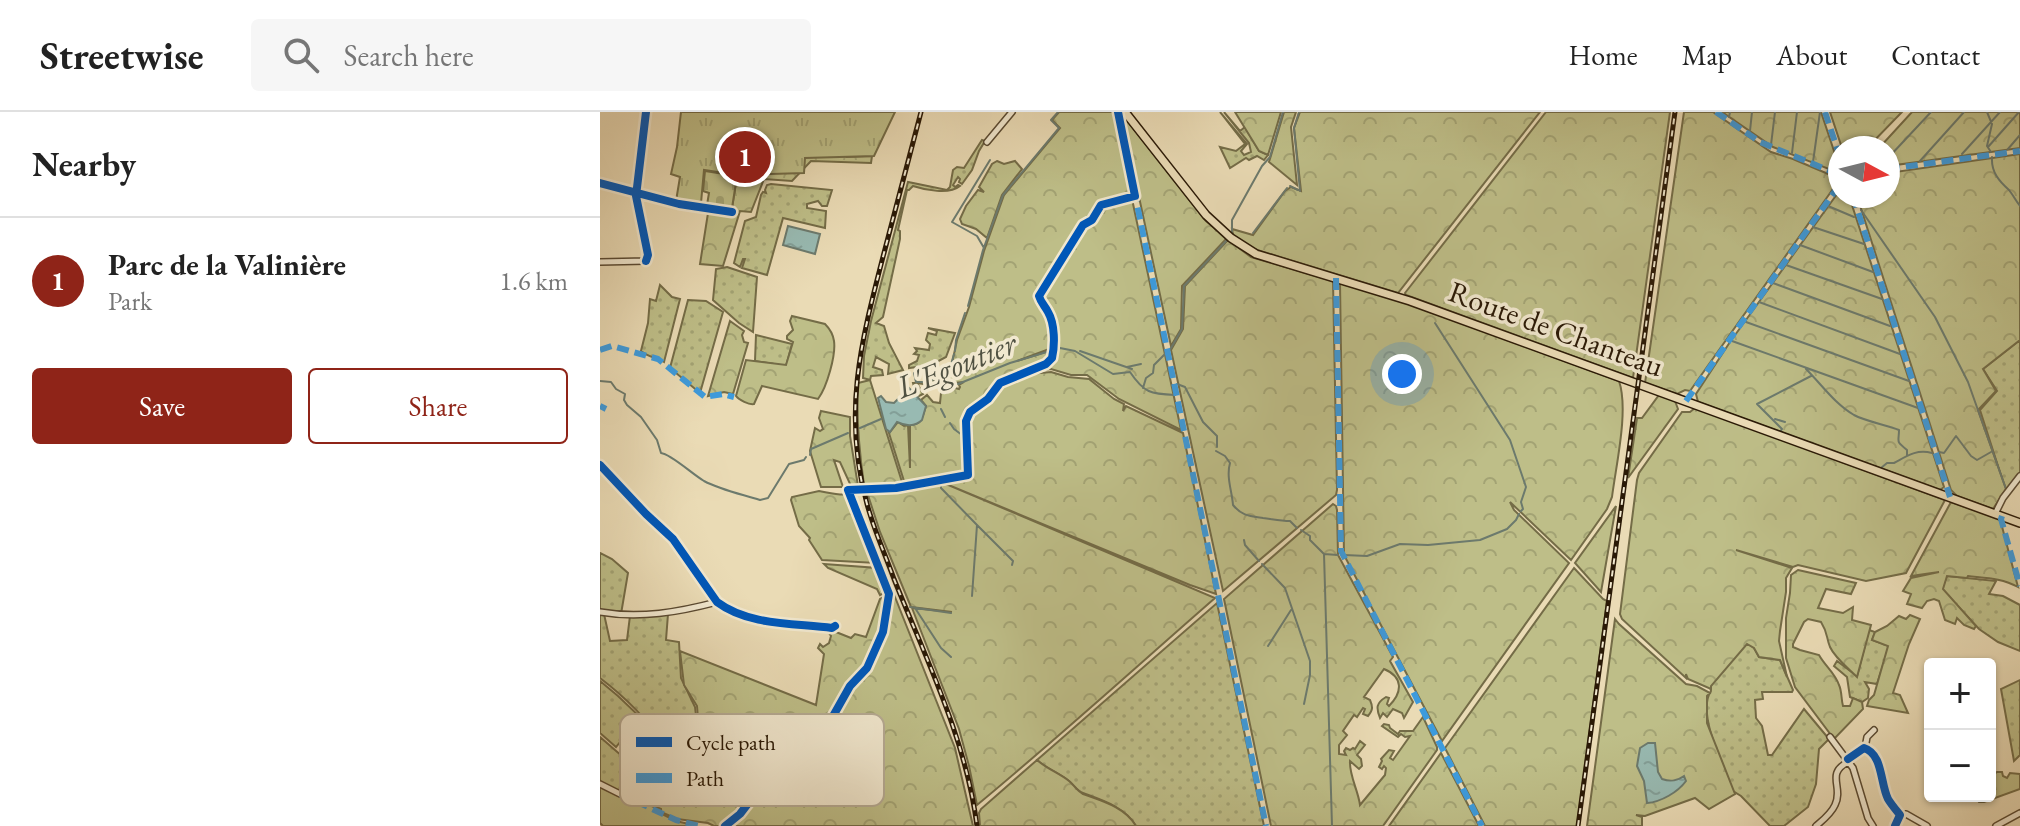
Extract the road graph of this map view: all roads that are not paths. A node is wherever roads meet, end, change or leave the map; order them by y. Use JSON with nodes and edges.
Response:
{"nodes":[{"id":1,"x":646,"y":112,"type":"edge"},
{"id":2,"x":1012,"y":112,"type":"edge"},
{"id":3,"x":1125,"y":112,"type":"edge"},
{"id":4,"x":987,"y":142,"type":"dead end"},
{"id":5,"x":600,"y":183,"type":"edge"},
{"id":6,"x":636,"y":193,"type":"junction"},
{"id":7,"x":732,"y":212,"type":"dead end"},
{"id":8,"x":600,"y":262,"type":"edge"},
{"id":9,"x":600,"y":465,"type":"edge"},
{"id":10,"x":2020,"y":476,"type":"edge"},
{"id":11,"x":1995,"y":514,"type":"junction"},
{"id":12,"x":2020,"y":523,"type":"edge"},
{"id":13,"x":717,"y":602,"type":"junction"},
{"id":14,"x":600,"y":612,"type":"edge"},
{"id":15,"x":835,"y":626,"type":"dead end"},
{"id":16,"x":1874,"y":730,"type":"dead end"},
{"id":17,"x":1830,"y":737,"type":"dead end"},
{"id":18,"x":1865,"y":748,"type":"junction"},
{"id":19,"x":1848,"y":760,"type":"junction"},
{"id":20,"x":600,"y":784,"type":"edge"},
{"id":21,"x":620,"y":794,"type":"dead end"},
{"id":22,"x":2020,"y":813,"type":"edge"},
{"id":23,"x":1900,"y":815,"type":"junction"},
{"id":24,"x":1816,"y":826,"type":"edge"},
{"id":25,"x":1873,"y":826,"type":"edge"},
{"id":26,"x":1895,"y":826,"type":"edge"},
{"id":27,"x":1927,"y":826,"type":"edge"},
{"id":28,"x":1996,"y":826,"type":"edge"}],
"edges":[{"from":1,"to":6,"type":"street"},
{"from":2,"to":4,"type":"street"},
{"from":3,"to":11,"type":"main road","name":"Route de Chanteau"},
{"from":5,"to":6,"type":"street"},
{"from":6,"to":7,"type":"street"},
{"from":6,"to":8,"type":"street"},
{"from":9,"to":13,"type":"street"},
{"from":10,"to":11,"type":"street"},
{"from":11,"to":12,"type":"main road","name":"Route de Chanteau"},
{"from":13,"to":14,"type":"street"},
{"from":13,"to":15,"type":"street"},
{"from":16,"to":18,"type":"street"},
{"from":17,"to":19,"type":"street"},
{"from":18,"to":19,"type":"street"},
{"from":18,"to":23,"type":"street"},
{"from":19,"to":24,"type":"street"},
{"from":19,"to":25,"type":"street"},
{"from":20,"to":21,"type":"street"},
{"from":22,"to":28,"type":"street"},
{"from":23,"to":26,"type":"street"},
{"from":23,"to":27,"type":"street"}]}
